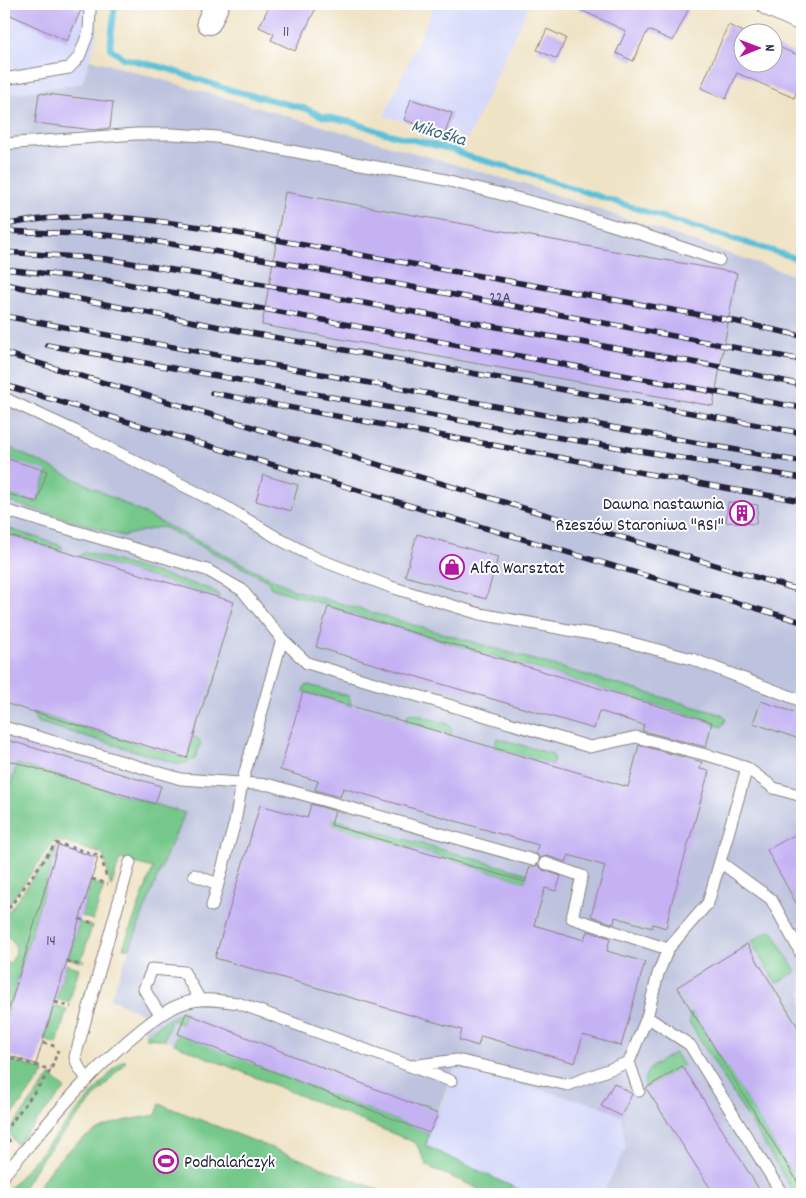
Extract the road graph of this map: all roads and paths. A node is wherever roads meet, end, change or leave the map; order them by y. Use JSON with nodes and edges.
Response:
{"nodes":[{"id":1,"x":86,"y":4,"type":"edge"},
{"id":2,"x":769,"y":4,"type":"edge"},
{"id":3,"x":802,"y":19,"type":"edge"},
{"id":4,"x":4,"y":79,"type":"edge"},
{"id":5,"x":4,"y":144,"type":"edge"},
{"id":6,"x":720,"y":260,"type":"dead end"},
{"id":7,"x":4,"y":398,"type":"edge"},
{"id":8,"x":4,"y":510,"type":"edge"},
{"id":9,"x":282,"y":640,"type":"junction"},
{"id":10,"x":802,"y":701,"type":"edge"},
{"id":11,"x":4,"y":727,"type":"edge"},
{"id":12,"x":746,"y":768,"type":"junction"},
{"id":13,"x":242,"y":783,"type":"junction"},
{"id":14,"x":802,"y":796,"type":"edge"},
{"id":15,"x":533,"y":860,"type":"dead end"},
{"id":16,"x":130,"y":862,"type":"dead end"},
{"id":17,"x":720,"y":862,"type":"junction"},
{"id":18,"x":545,"y":863,"type":"dead end"},
{"id":19,"x":194,"y":874,"type":"dead end"},
{"id":20,"x":92,"y":879,"type":"dead end"},
{"id":21,"x":108,"y":884,"type":"junction"},
{"id":22,"x":218,"y":884,"type":"junction"},
{"id":23,"x":106,"y":892,"type":"dead end"},
{"id":24,"x":212,"y":906,"type":"dead end"},
{"id":25,"x":4,"y":915,"type":"edge"},
{"id":26,"x":98,"y":916,"type":"dead end"},
{"id":27,"x":80,"y":919,"type":"dead end"},
{"id":28,"x":96,"y":924,"type":"junction"},
{"id":29,"x":94,"y":933,"type":"dead end"},
{"id":30,"x":668,"y":949,"type":"junction"},
{"id":31,"x":802,"y":956,"type":"edge"},
{"id":32,"x":86,"y":958,"type":"dead end"},
{"id":33,"x":67,"y":961,"type":"dead end"},
{"id":34,"x":83,"y":966,"type":"junction"},
{"id":35,"x":81,"y":974,"type":"dead end"},
{"id":36,"x":73,"y":999,"type":"dead end"},
{"id":37,"x":200,"y":1000,"type":"junction"},
{"id":38,"x":55,"y":1002,"type":"dead end"},
{"id":39,"x":71,"y":1007,"type":"junction"},
{"id":40,"x":68,"y":1015,"type":"dead end"},
{"id":41,"x":160,"y":1015,"type":"junction"},
{"id":42,"x":647,"y":1018,"type":"junction"},
{"id":43,"x":61,"y":1039,"type":"dead end"},
{"id":44,"x":43,"y":1043,"type":"dead end"},
{"id":45,"x":58,"y":1047,"type":"junction"},
{"id":46,"x":4,"y":1056,"type":"edge"},
{"id":47,"x":629,"y":1062,"type":"junction"},
{"id":48,"x":411,"y":1066,"type":"junction"},
{"id":49,"x":51,"y":1070,"type":"junction"},
{"id":50,"x":87,"y":1079,"type":"junction"},
{"id":51,"x":451,"y":1081,"type":"dead end"},
{"id":52,"x":639,"y":1091,"type":"dead end"},
{"id":53,"x":4,"y":1132,"type":"edge"},
{"id":54,"x":4,"y":1176,"type":"edge"},
{"id":55,"x":782,"y":1194,"type":"edge"}],
"edges":[{"from":1,"to":4,"type":"lane"},
{"from":2,"to":3,"type":"street"},
{"from":5,"to":6,"type":"lane"},
{"from":7,"to":10,"type":"lane"},
{"from":8,"to":9,"type":"lane"},
{"from":9,"to":12,"type":"lane"},
{"from":9,"to":13,"type":"lane"},
{"from":11,"to":13,"type":"lane"},
{"from":12,"to":14,"type":"lane"},
{"from":12,"to":17,"type":"lane"},
{"from":13,"to":15,"type":"lane"},
{"from":13,"to":22,"type":"lane"},
{"from":16,"to":50,"type":"lane"},
{"from":17,"to":30,"type":"lane"},
{"from":17,"to":31,"type":"lane"},
{"from":18,"to":30,"type":"lane"},
{"from":19,"to":22,"type":"lane"},
{"from":20,"to":21,"type":"path"},
{"from":21,"to":23,"type":"path"},
{"from":21,"to":25,"type":"path"},
{"from":22,"to":24,"type":"lane"},
{"from":26,"to":28,"type":"path"},
{"from":27,"to":28,"type":"path"},
{"from":28,"to":29,"type":"path"},
{"from":30,"to":42,"type":"lane"},
{"from":32,"to":34,"type":"path"},
{"from":33,"to":34,"type":"path"},
{"from":34,"to":35,"type":"path"},
{"from":36,"to":39,"type":"path"},
{"from":37,"to":41,"type":"lane"},
{"from":37,"to":41,"type":"lane"},
{"from":37,"to":48,"type":"lane"},
{"from":38,"to":39,"type":"path"},
{"from":39,"to":40,"type":"path"},
{"from":41,"to":50,"type":"lane"},
{"from":42,"to":47,"type":"lane"},
{"from":42,"to":55,"type":"lane"},
{"from":43,"to":45,"type":"path"},
{"from":44,"to":45,"type":"path"},
{"from":45,"to":49,"type":"path"},
{"from":46,"to":49,"type":"path"},
{"from":47,"to":48,"type":"lane"},
{"from":47,"to":52,"type":"lane"},
{"from":48,"to":51,"type":"lane"},
{"from":49,"to":53,"type":"path"},
{"from":50,"to":54,"type":"lane"}]}
